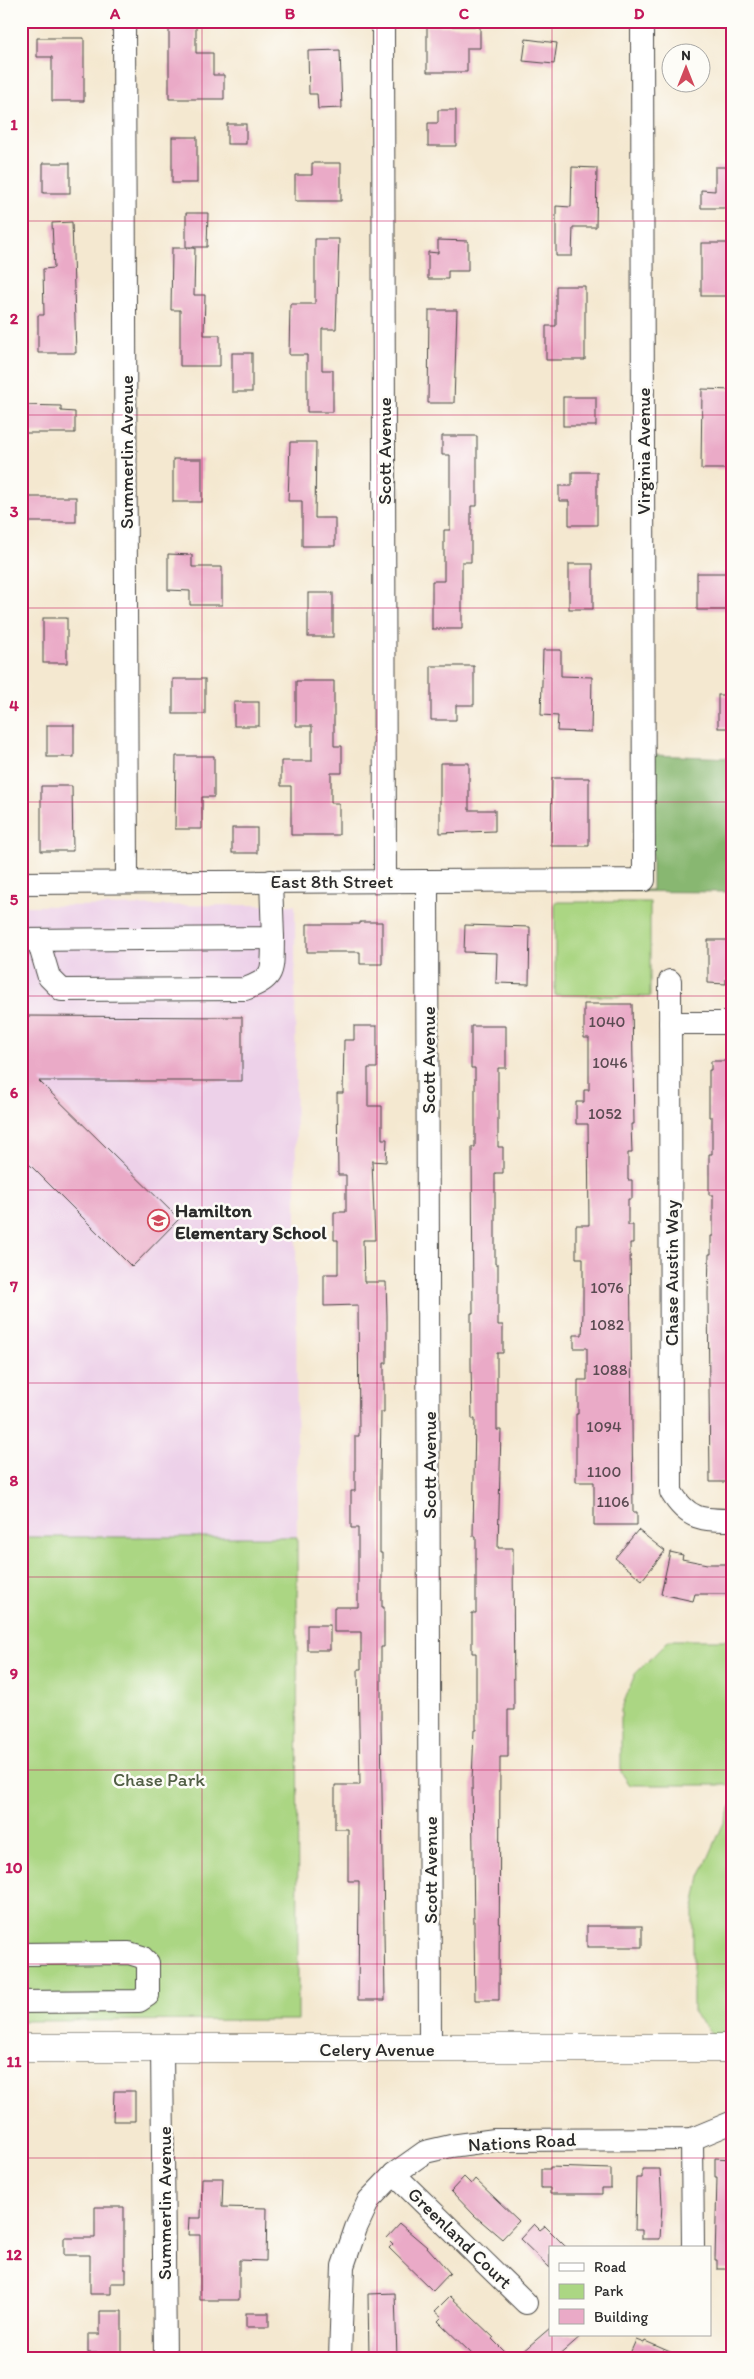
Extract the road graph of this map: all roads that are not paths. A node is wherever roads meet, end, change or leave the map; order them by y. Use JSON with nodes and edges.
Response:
{"nodes":[{"id":1,"x":124,"y":21,"type":"edge"},
{"id":2,"x":382,"y":21,"type":"edge"},
{"id":3,"x":642,"y":21,"type":"edge"},
{"id":4,"x":644,"y":880,"type":"joint"},
{"id":5,"x":385,"y":881,"type":"junction"},
{"id":6,"x":427,"y":881,"type":"junction"},
{"id":7,"x":21,"y":882,"type":"edge"},
{"id":8,"x":127,"y":882,"type":"junction"},
{"id":9,"x":271,"y":882,"type":"junction"},
{"id":10,"x":273,"y":938,"type":"junction"},
{"id":11,"x":29,"y":940,"type":"edge"},
{"id":12,"x":670,"y":981,"type":"dead end"},
{"id":13,"x":670,"y":1023,"type":"junction"},
{"id":14,"x":733,"y":1023,"type":"edge"},
{"id":15,"x":733,"y":1520,"type":"edge"},
{"id":16,"x":21,"y":1954,"type":"edge"},
{"id":17,"x":21,"y":2002,"type":"edge"},
{"id":18,"x":21,"y":2048,"type":"edge"},
{"id":19,"x":162,"y":2048,"type":"junction"},
{"id":20,"x":733,"y":2048,"type":"edge"},
{"id":21,"x":430,"y":2049,"type":"junction"},
{"id":22,"x":733,"y":2122,"type":"edge"},
{"id":23,"x":692,"y":2139,"type":"junction"},
{"id":24,"x":394,"y":2174,"type":"junction"},
{"id":25,"x":692,"y":2246,"type":"edge"},
{"id":26,"x":526,"y":2303,"type":"dead end"},
{"id":27,"x":165,"y":2358,"type":"edge"},
{"id":28,"x":340,"y":2358,"type":"edge"}],
"edges":[{"from":1,"to":8,"type":"street","name":"Summerlin Avenue"},
{"from":2,"to":5,"type":"street","name":"Scott Avenue"},
{"from":3,"to":4,"type":"street","name":"Virginia Avenue"},
{"from":4,"to":6,"type":"street","name":"East 8th Street"},
{"from":5,"to":6,"type":"street","name":"East 8th Street"},
{"from":5,"to":9,"type":"street","name":"East 8th Street"},
{"from":6,"to":21,"type":"street","name":"Scott Avenue"},
{"from":7,"to":8,"type":"street","name":"East 8th Street"},
{"from":8,"to":9,"type":"street","name":"East 8th Street"},
{"from":9,"to":10,"type":"street"},
{"from":10,"to":11,"type":"street"},
{"from":10,"to":11,"type":"street"},
{"from":12,"to":13,"type":"street","name":"Chase Austin Way"},
{"from":13,"to":14,"type":"street"},
{"from":13,"to":15,"type":"street","name":"Chase Austin Way"},
{"from":16,"to":17,"type":"street"},
{"from":18,"to":19,"type":"main road","name":"Celery Avenue"},
{"from":19,"to":21,"type":"main road","name":"Celery Avenue"},
{"from":19,"to":27,"type":"street","name":"Summerlin Avenue"},
{"from":20,"to":21,"type":"main road","name":"Celery Avenue"},
{"from":22,"to":23,"type":"street","name":"Nations Road"},
{"from":23,"to":24,"type":"street","name":"Nations Road"},
{"from":23,"to":25,"type":"street"},
{"from":24,"to":26,"type":"street","name":"Greenland Court"},
{"from":24,"to":28,"type":"street","name":"Nations Road"}]}
